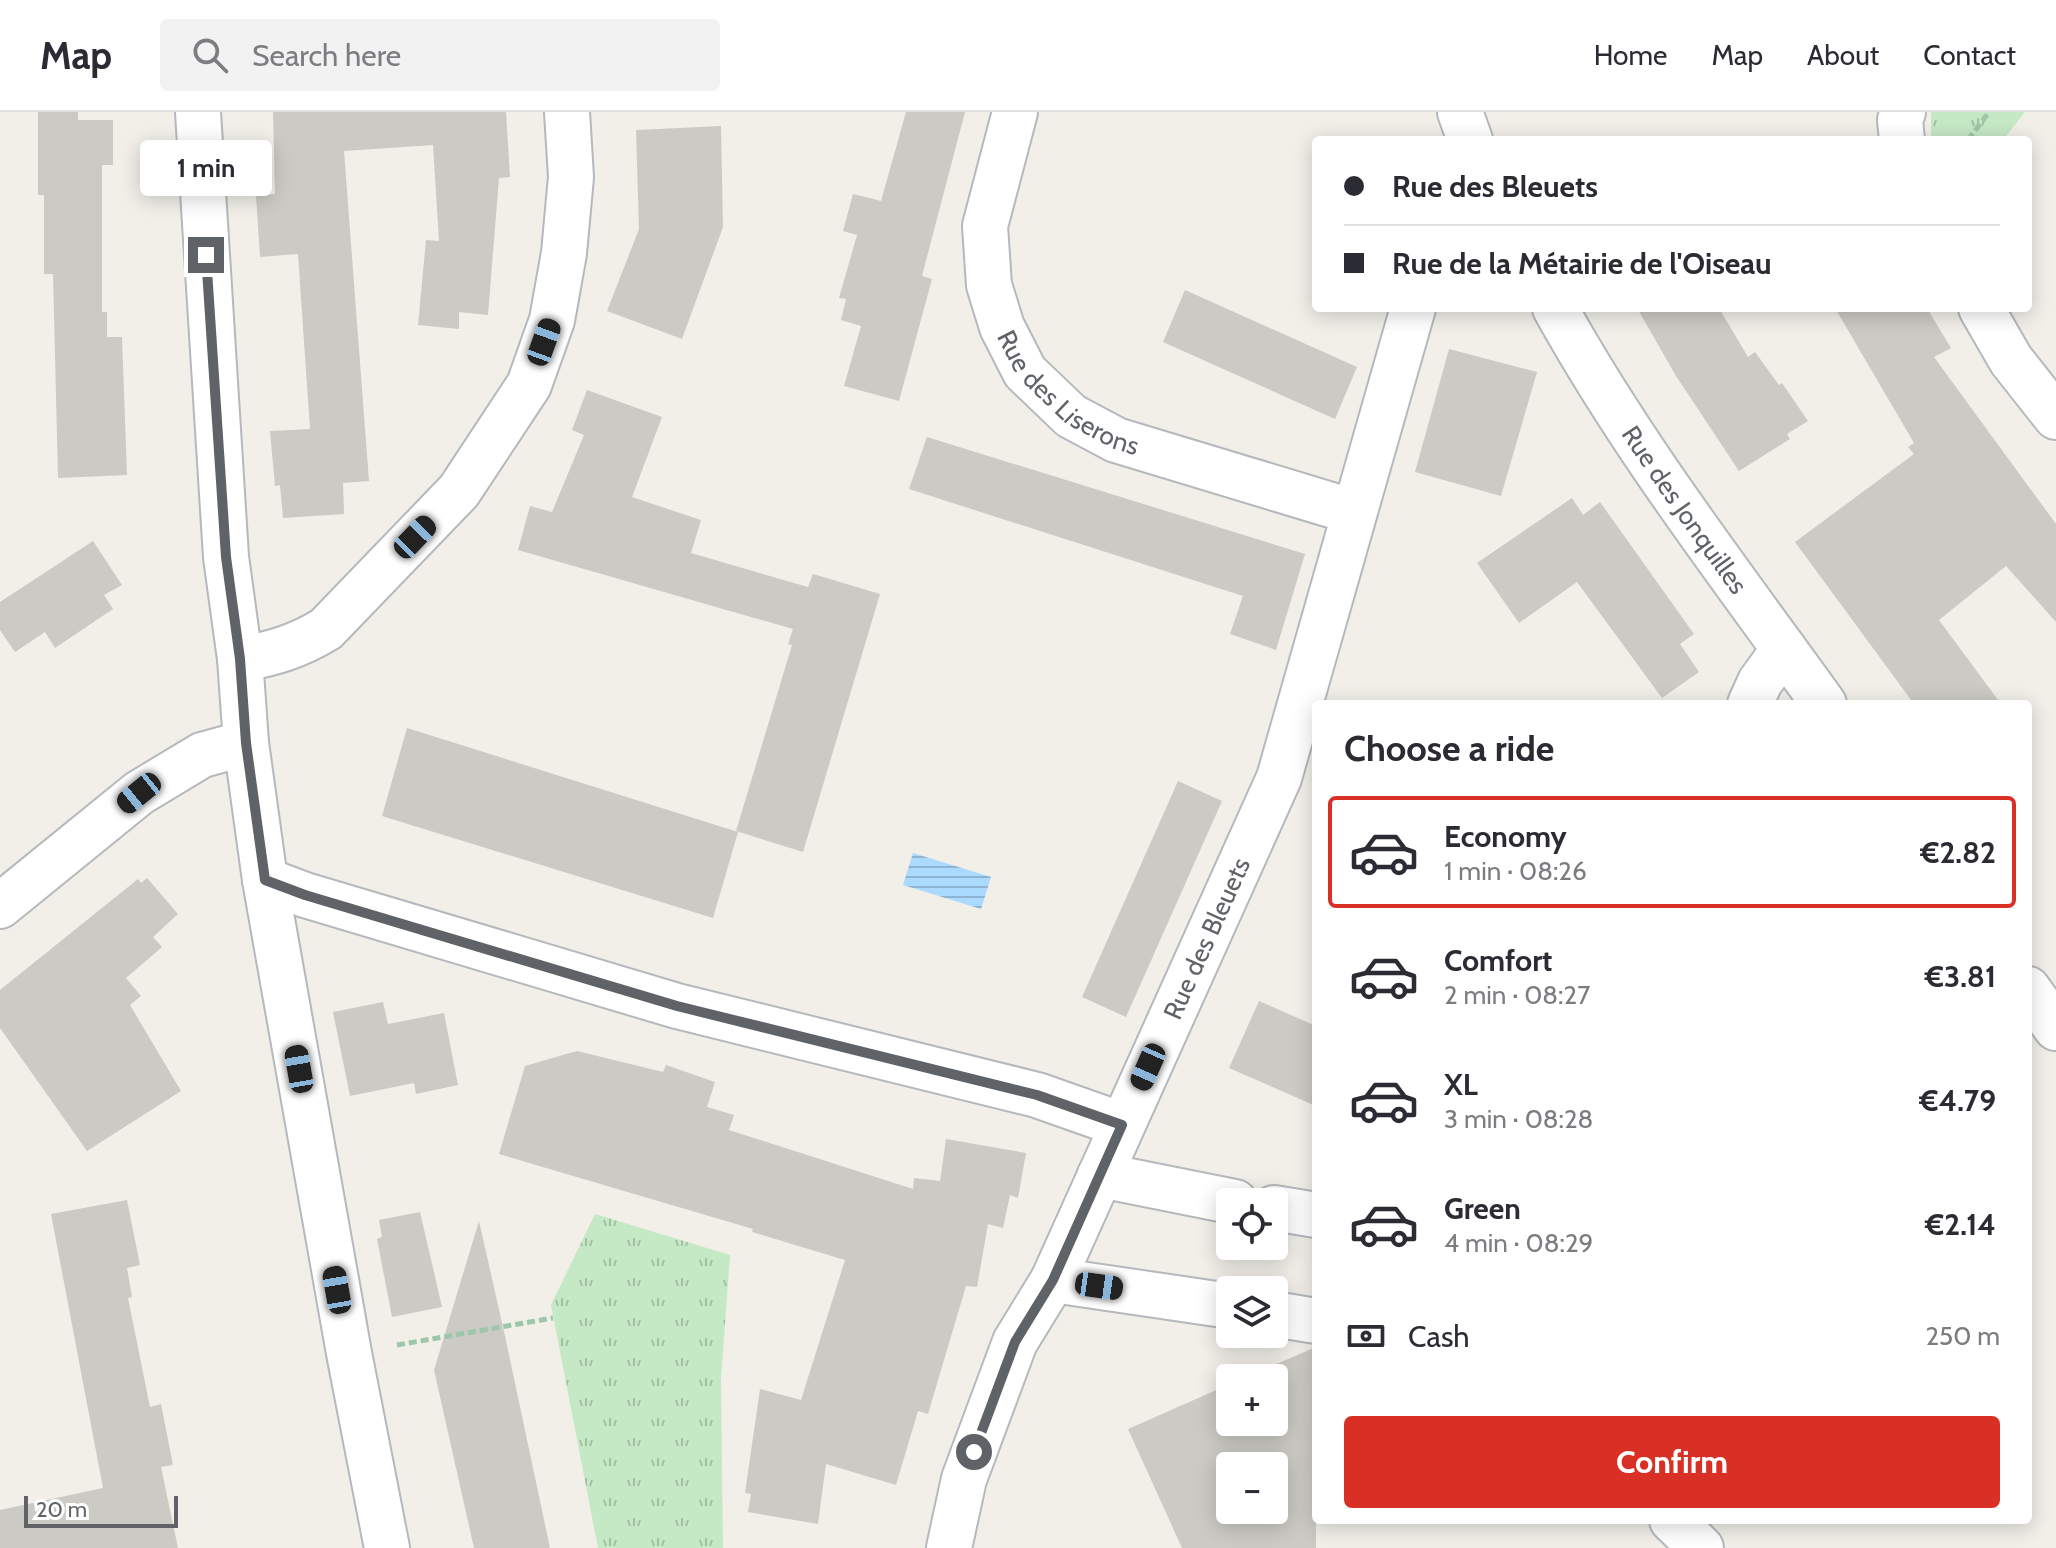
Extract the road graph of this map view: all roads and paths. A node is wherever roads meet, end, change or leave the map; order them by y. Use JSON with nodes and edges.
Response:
{"nodes":[{"id":1,"x":198,"y":112,"type":"edge"},
{"id":2,"x":567,"y":112,"type":"edge"},
{"id":3,"x":1015,"y":112,"type":"edge"},
{"id":4,"x":1460,"y":112,"type":"edge"},
{"id":5,"x":1903,"y":112,"type":"edge"},
{"id":6,"x":1989,"y":112,"type":"edge"},
{"id":7,"x":1469,"y":136,"type":"edge"},
{"id":8,"x":1902,"y":136,"type":"edge"},
{"id":9,"x":1971,"y":136,"type":"edge"},
{"id":10,"x":1412,"y":312,"type":"edge"},
{"id":11,"x":1557,"y":312,"type":"edge"},
{"id":12,"x":1983,"y":312,"type":"edge"},
{"id":13,"x":2056,"y":417,"type":"edge"},
{"id":14,"x":1354,"y":512,"type":"junction"},
{"id":15,"x":1784,"y":649,"type":"junction"},
{"id":16,"x":240,"y":659,"type":"junction"},
{"id":17,"x":1752,"y":700,"type":"edge"},
{"id":18,"x":1821,"y":700,"type":"edge"},
{"id":19,"x":246,"y":743,"type":"junction"},
{"id":20,"x":265,"y":880,"type":"junction"},
{"id":21,"x":0,"y":906,"type":"edge"},
{"id":22,"x":2032,"y":995,"type":"edge"},
{"id":23,"x":2056,"y":1028,"type":"edge"},
{"id":24,"x":1122,"y":1125,"type":"junction"},
{"id":25,"x":1100,"y":1175,"type":"junction"},
{"id":26,"x":1216,"y":1198,"type":"edge"},
{"id":27,"x":1288,"y":1210,"type":"edge"},
{"id":28,"x":1312,"y":1214,"type":"edge"},
{"id":29,"x":1053,"y":1280,"type":"junction"},
{"id":30,"x":1216,"y":1304,"type":"edge"},
{"id":31,"x":1288,"y":1316,"type":"edge"},
{"id":32,"x":553,"y":1318,"type":"dead end"},
{"id":33,"x":1312,"y":1320,"type":"edge"},
{"id":34,"x":349,"y":1353,"type":"junction"},
{"id":35,"x":1676,"y":1524,"type":"edge"},
{"id":36,"x":387,"y":1548,"type":"edge"},
{"id":37,"x":949,"y":1548,"type":"edge"},
{"id":38,"x":1701,"y":1548,"type":"edge"}],
"edges":[{"from":1,"to":16,"type":"street"},
{"from":2,"to":16,"type":"street"},
{"from":3,"to":14,"type":"street","name":"Rue des Liserons"},
{"from":4,"to":7,"type":"street"},
{"from":5,"to":8,"type":"street"},
{"from":6,"to":9,"type":"path"},
{"from":10,"to":14,"type":"street","name":"Rue des Bleuets"},
{"from":11,"to":15,"type":"street","name":"Rue des Jonquilles"},
{"from":12,"to":13,"type":"street"},
{"from":14,"to":24,"type":"street","name":"Rue des Bleuets"},
{"from":15,"to":17,"type":"street"},
{"from":15,"to":18,"type":"street","name":"Rue des Jonquilles"},
{"from":16,"to":19,"type":"street"},
{"from":19,"to":20,"type":"street"},
{"from":19,"to":21,"type":"street"},
{"from":20,"to":24,"type":"street"},
{"from":20,"to":34,"type":"street"},
{"from":22,"to":23,"type":"street"},
{"from":24,"to":25,"type":"street","name":"Rue des Bleuets"},
{"from":25,"to":26,"type":"street"},
{"from":25,"to":29,"type":"street","name":"Rue des Bleuets"},
{"from":27,"to":28,"type":"street"},
{"from":29,"to":30,"type":"street"},
{"from":29,"to":37,"type":"street","name":"Rue des Bleuets"},
{"from":31,"to":33,"type":"street"},
{"from":32,"to":34,"type":"path"},
{"from":34,"to":36,"type":"street"},
{"from":35,"to":38,"type":"street"}]}
